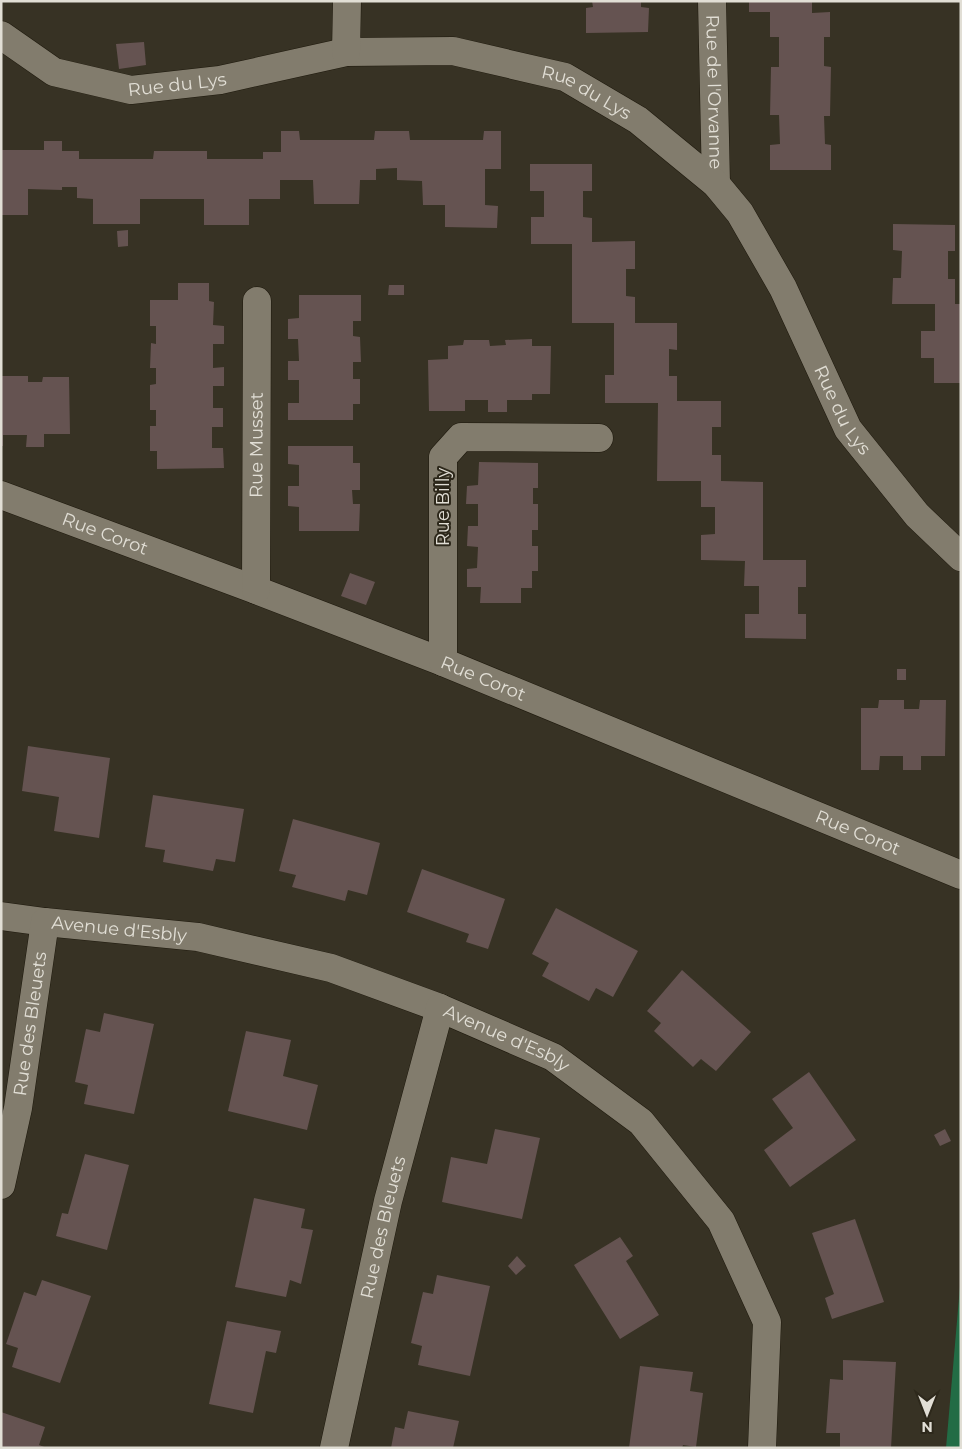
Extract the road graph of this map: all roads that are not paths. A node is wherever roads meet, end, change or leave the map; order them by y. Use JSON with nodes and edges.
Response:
{"nodes":[{"id":1,"x":347,"y":1,"type":"edge"},
{"id":2,"x":712,"y":1,"type":"edge"},
{"id":3,"x":1,"y":35,"type":"edge"},
{"id":4,"x":346,"y":52,"type":"junction"},
{"id":5,"x":716,"y":184,"type":"junction"},
{"id":6,"x":257,"y":301,"type":"dead end"},
{"id":7,"x":598,"y":438,"type":"dead end"},
{"id":8,"x":1,"y":496,"type":"edge"},
{"id":9,"x":961,"y":557,"type":"edge"},
{"id":10,"x":256,"y":590,"type":"junction"},
{"id":11,"x":443,"y":662,"type":"junction"},
{"id":12,"x":961,"y":874,"type":"edge"},
{"id":13,"x":1,"y":916,"type":"edge"},
{"id":14,"x":45,"y":922,"type":"junction"},
{"id":15,"x":440,"y":1008,"type":"junction"},
{"id":16,"x":1,"y":1185,"type":"edge"},
{"id":17,"x":334,"y":1448,"type":"edge"},
{"id":18,"x":762,"y":1448,"type":"edge"}],
"edges":[{"from":1,"to":4,"type":"street"},
{"from":2,"to":5,"type":"street","name":"Rue de l'Orvanne"},
{"from":3,"to":4,"type":"street","name":"Rue du Lys"},
{"from":4,"to":5,"type":"street","name":"Rue du Lys"},
{"from":5,"to":9,"type":"street","name":"Rue du Lys"},
{"from":6,"to":10,"type":"street","name":"Rue Musset"},
{"from":7,"to":11,"type":"street","name":"Rue Billy"},
{"from":8,"to":10,"type":"street","name":"Rue Corot"},
{"from":10,"to":11,"type":"street","name":"Rue Corot"},
{"from":11,"to":12,"type":"street","name":"Rue Corot"},
{"from":13,"to":14,"type":"street","name":"Avenue d'Esbly"},
{"from":14,"to":15,"type":"street","name":"Avenue d'Esbly"},
{"from":14,"to":16,"type":"street","name":"Rue des Bleuets"},
{"from":15,"to":17,"type":"street","name":"Rue des Bleuets"},
{"from":15,"to":18,"type":"street","name":"Avenue d'Esbly"}]}
